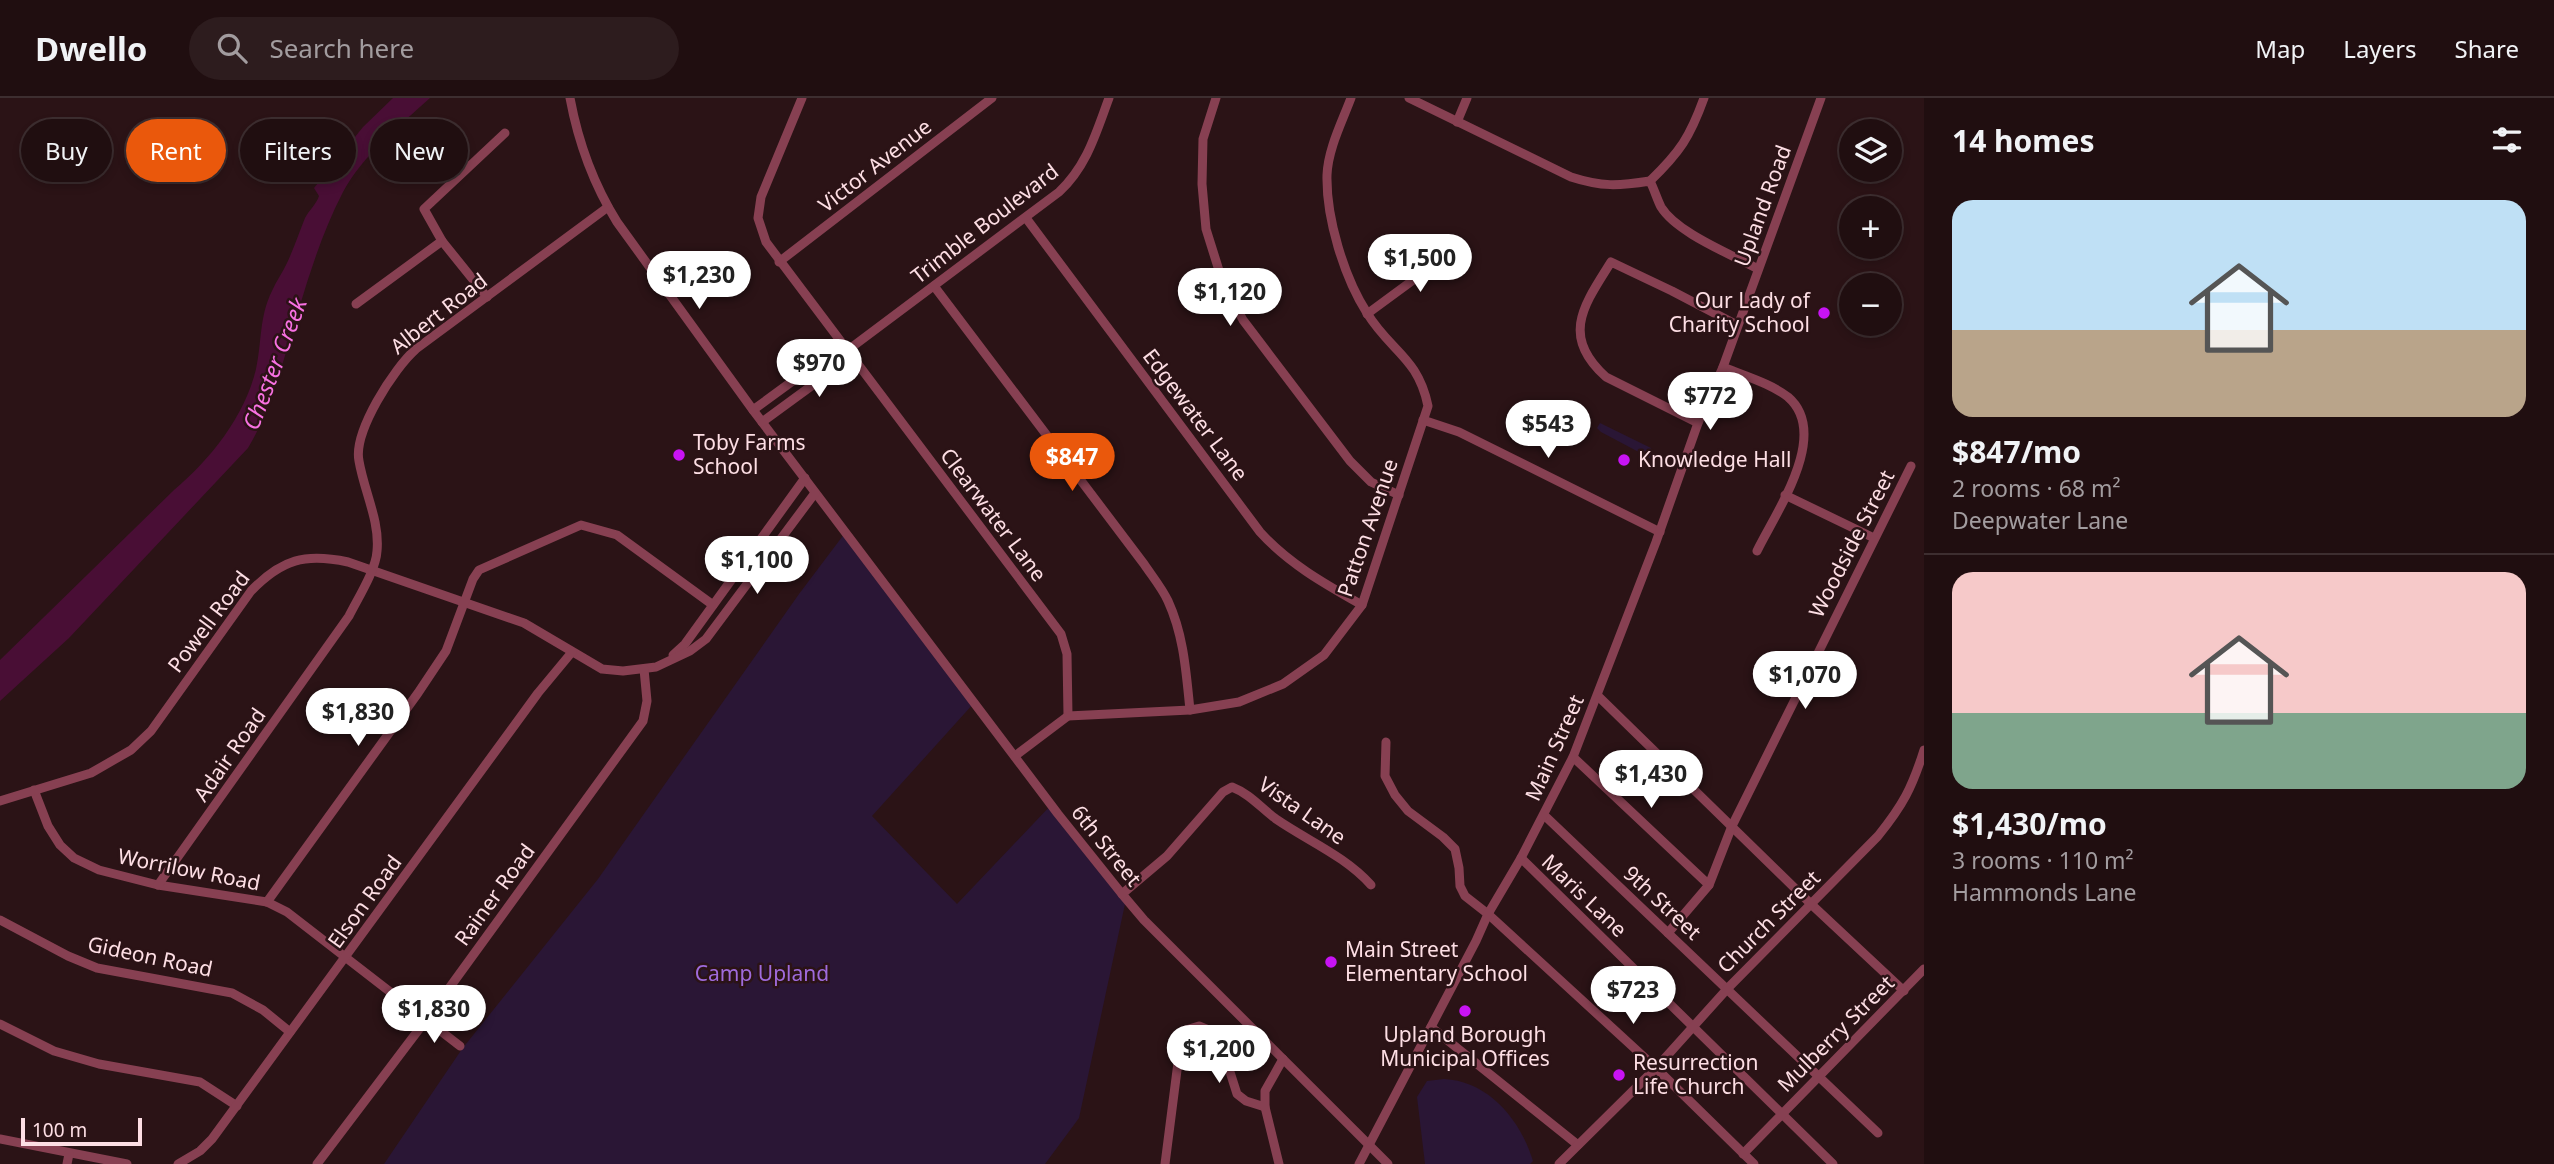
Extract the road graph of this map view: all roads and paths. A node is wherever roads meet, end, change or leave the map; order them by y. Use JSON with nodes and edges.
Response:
{"nodes":[{"id":1,"x":570,"y":98,"type":"edge"},
{"id":2,"x":802,"y":98,"type":"edge"},
{"id":3,"x":992,"y":98,"type":"edge"},
{"id":4,"x":1109,"y":98,"type":"edge"},
{"id":5,"x":1216,"y":98,"type":"edge"},
{"id":6,"x":1351,"y":98,"type":"edge"},
{"id":7,"x":1409,"y":98,"type":"edge"},
{"id":8,"x":1467,"y":98,"type":"edge"},
{"id":9,"x":1704,"y":98,"type":"edge"},
{"id":10,"x":1821,"y":98,"type":"edge"},
{"id":11,"x":1457,"y":122,"type":"junction"},
{"id":12,"x":505,"y":133,"type":"dead end"},
{"id":13,"x":1650,"y":181,"type":"junction"},
{"id":14,"x":608,"y":207,"type":"junction"},
{"id":15,"x":1026,"y":218,"type":"junction"},
{"id":16,"x":442,"y":242,"type":"junction"},
{"id":17,"x":1454,"y":250,"type":"dead end"},
{"id":18,"x":779,"y":262,"type":"junction"},
{"id":19,"x":1758,"y":269,"type":"junction"},
{"id":20,"x":934,"y":286,"type":"junction"},
{"id":21,"x":487,"y":298,"type":"junction"},
{"id":22,"x":356,"y":304,"type":"dead end"},
{"id":23,"x":1367,"y":314,"type":"junction"},
{"id":24,"x":1737,"y":325,"type":"junction"},
{"id":25,"x":848,"y":350,"type":"junction"},
{"id":26,"x":1723,"y":367,"type":"junction"},
{"id":27,"x":753,"y":410,"type":"junction"},
{"id":28,"x":1423,"y":420,"type":"junction"},
{"id":29,"x":762,"y":422,"type":"junction"},
{"id":30,"x":1698,"y":423,"type":"junction"},
{"id":31,"x":1911,"y":466,"type":"dead end"},
{"id":32,"x":805,"y":478,"type":"junction"},
{"id":33,"x":815,"y":492,"type":"junction"},
{"id":34,"x":1399,"y":495,"type":"junction"},
{"id":35,"x":1785,"y":495,"type":"junction"},
{"id":36,"x":1660,"y":532,"type":"junction"},
{"id":37,"x":1874,"y":538,"type":"junction"},
{"id":38,"x":1757,"y":551,"type":"dead end"},
{"id":39,"x":370,"y":571,"type":"junction"},
{"id":40,"x":464,"y":602,"type":"junction"},
{"id":41,"x":713,"y":605,"type":"junction"},
{"id":42,"x":1362,"y":605,"type":"junction"},
{"id":43,"x":572,"y":652,"type":"junction"},
{"id":44,"x":667,"y":661,"type":"junction"},
{"id":45,"x":644,"y":669,"type":"junction"},
{"id":46,"x":1598,"y":696,"type":"junction"},
{"id":47,"x":1190,"y":710,"type":"junction"},
{"id":48,"x":1068,"y":716,"type":"junction"},
{"id":49,"x":1386,"y":742,"type":"dead end"},
{"id":50,"x":1924,"y":750,"type":"edge"},
{"id":51,"x":1015,"y":756,"type":"junction"},
{"id":52,"x":1573,"y":757,"type":"junction"},
{"id":53,"x":34,"y":790,"type":"junction"},
{"id":54,"x":0,"y":801,"type":"edge"},
{"id":55,"x":1544,"y":815,"type":"junction"},
{"id":56,"x":1732,"y":826,"type":"junction"},
{"id":57,"x":1521,"y":858,"type":"junction"},
{"id":58,"x":158,"y":885,"type":"junction"},
{"id":59,"x":1371,"y":885,"type":"dead end"},
{"id":60,"x":1709,"y":885,"type":"junction"},
{"id":61,"x":1122,"y":894,"type":"junction"},
{"id":62,"x":267,"y":902,"type":"junction"},
{"id":63,"x":1812,"y":905,"type":"junction"},
{"id":64,"x":1489,"y":914,"type":"junction"},
{"id":65,"x":0,"y":920,"type":"edge"},
{"id":66,"x":1668,"y":933,"type":"junction"},
{"id":67,"x":347,"y":957,"type":"junction"},
{"id":68,"x":1924,"y":969,"type":"edge"},
{"id":69,"x":1728,"y":988,"type":"junction"},
{"id":70,"x":1904,"y":990,"type":"junction"},
{"id":71,"x":426,"y":1020,"type":"junction"},
{"id":72,"x":0,"y":1024,"type":"edge"},
{"id":73,"x":1431,"y":1027,"type":"junction"},
{"id":74,"x":1693,"y":1027,"type":"junction"},
{"id":75,"x":290,"y":1032,"type":"junction"},
{"id":76,"x":460,"y":1046,"type":"dead end"},
{"id":77,"x":1283,"y":1059,"type":"junction"},
{"id":78,"x":1656,"y":1068,"type":"junction"},
{"id":79,"x":1818,"y":1076,"type":"junction"},
{"id":80,"x":237,"y":1106,"type":"junction"},
{"id":81,"x":1265,"y":1107,"type":"junction"},
{"id":82,"x":1782,"y":1113,"type":"junction"},
{"id":83,"x":1878,"y":1133,"type":"dead end"},
{"id":84,"x":0,"y":1139,"type":"edge"},
{"id":85,"x":1368,"y":1144,"type":"junction"},
{"id":86,"x":1578,"y":1146,"type":"junction"},
{"id":87,"x":69,"y":1154,"type":"junction"},
{"id":88,"x":1743,"y":1154,"type":"junction"},
{"id":89,"x":1563,"y":1163,"type":"edge"},
{"id":90,"x":67,"y":1164,"type":"edge"},
{"id":91,"x":127,"y":1164,"type":"edge"},
{"id":92,"x":178,"y":1164,"type":"edge"},
{"id":93,"x":317,"y":1164,"type":"edge"},
{"id":94,"x":1165,"y":1164,"type":"edge"},
{"id":95,"x":1279,"y":1164,"type":"edge"},
{"id":96,"x":1359,"y":1164,"type":"edge"},
{"id":97,"x":1388,"y":1164,"type":"edge"},
{"id":98,"x":1754,"y":1164,"type":"edge"},
{"id":99,"x":1833,"y":1164,"type":"edge"}],
"edges":[{"from":1,"to":14,"type":"street","name":"6th Street"},
{"from":2,"to":18,"type":"street","name":"Clearwater Lane"},
{"from":3,"to":18,"type":"street","name":"Victor Avenue"},
{"from":4,"to":15,"type":"street","name":"Trimble Boulevard"},
{"from":5,"to":34,"type":"street"},
{"from":6,"to":23,"type":"street","name":"Patton Avenue"},
{"from":7,"to":11,"type":"street"},
{"from":8,"to":11,"type":"street"},
{"from":9,"to":13,"type":"street"},
{"from":10,"to":19,"type":"street","name":"Upland Road"},
{"from":11,"to":13,"type":"street"},
{"from":12,"to":16,"type":"street"},
{"from":13,"to":19,"type":"street"},
{"from":14,"to":21,"type":"street","name":"Albert Road"},
{"from":14,"to":27,"type":"street","name":"6th Street"},
{"from":15,"to":20,"type":"street","name":"Trimble Boulevard"},
{"from":15,"to":42,"type":"street","name":"Edgewater Lane"},
{"from":16,"to":21,"type":"street"},
{"from":16,"to":22,"type":"street"},
{"from":17,"to":23,"type":"street"},
{"from":18,"to":25,"type":"street","name":"Clearwater Lane"},
{"from":19,"to":24,"type":"street","name":"Upland Road"},
{"from":20,"to":25,"type":"street","name":"Trimble Boulevard"},
{"from":20,"to":47,"type":"street"},
{"from":21,"to":39,"type":"street","name":"Albert Road"},
{"from":23,"to":28,"type":"street","name":"Patton Avenue"},
{"from":24,"to":26,"type":"street","name":"Main Street"},
{"from":24,"to":30,"type":"street"},
{"from":25,"to":27,"type":"street","name":"Trimble Boulevard"},
{"from":25,"to":29,"type":"street","name":"Trimble Boulevard"},
{"from":25,"to":48,"type":"street","name":"Clearwater Lane"},
{"from":26,"to":30,"type":"street","name":"Main Street"},
{"from":26,"to":35,"type":"street"},
{"from":27,"to":29,"type":"street","name":"6th Street"},
{"from":28,"to":34,"type":"street","name":"Patton Avenue"},
{"from":28,"to":36,"type":"street"},
{"from":29,"to":32,"type":"street","name":"6th Street"},
{"from":30,"to":36,"type":"street","name":"Main Street"},
{"from":31,"to":37,"type":"street","name":"Woodside Street"},
{"from":32,"to":33,"type":"street","name":"6th Street"},
{"from":32,"to":41,"type":"street","name":"Powell Road"},
{"from":33,"to":44,"type":"street","name":"Powell Road"},
{"from":33,"to":51,"type":"street","name":"6th Street"},
{"from":34,"to":42,"type":"street","name":"Patton Avenue"},
{"from":35,"to":37,"type":"street"},
{"from":35,"to":38,"type":"street"},
{"from":36,"to":46,"type":"street","name":"Main Street"},
{"from":37,"to":56,"type":"street","name":"Woodside Street"},
{"from":39,"to":40,"type":"street","name":"Powell Road"},
{"from":39,"to":53,"type":"street","name":"Powell Road"},
{"from":39,"to":58,"type":"street","name":"Adair Road"},
{"from":40,"to":41,"type":"street"},
{"from":40,"to":43,"type":"street","name":"Powell Road"},
{"from":40,"to":62,"type":"street"},
{"from":41,"to":44,"type":"street","name":"Powell Road"},
{"from":42,"to":47,"type":"street","name":"Patton Avenue"},
{"from":43,"to":45,"type":"street","name":"Powell Road"},
{"from":43,"to":67,"type":"street","name":"Elson Road"},
{"from":44,"to":45,"type":"street","name":"Powell Road"},
{"from":45,"to":71,"type":"street","name":"Rainer Road"},
{"from":46,"to":52,"type":"street","name":"Main Street"},
{"from":46,"to":56,"type":"street"},
{"from":47,"to":48,"type":"street","name":"Patton Avenue"},
{"from":48,"to":51,"type":"street"},
{"from":49,"to":64,"type":"street"},
{"from":50,"to":63,"type":"street","name":"Church Street"},
{"from":51,"to":61,"type":"street","name":"6th Street"},
{"from":52,"to":55,"type":"street","name":"Main Street"},
{"from":52,"to":60,"type":"street"},
{"from":53,"to":54,"type":"street","name":"Powell Road"},
{"from":53,"to":58,"type":"street","name":"Worrilow Road"},
{"from":55,"to":57,"type":"street","name":"Main Street"},
{"from":55,"to":66,"type":"street","name":"9th Street"},
{"from":56,"to":60,"type":"street","name":"Woodside Street"},
{"from":56,"to":63,"type":"street"},
{"from":57,"to":64,"type":"street","name":"Main Street"},
{"from":57,"to":74,"type":"street","name":"Maris Lane"},
{"from":58,"to":62,"type":"street","name":"Worrilow Road"},
{"from":59,"to":61,"type":"street","name":"Vista Lane"},
{"from":60,"to":66,"type":"street","name":"Woodside Street"},
{"from":61,"to":77,"type":"street","name":"6th Street"},
{"from":62,"to":67,"type":"street","name":"Worrilow Road"},
{"from":63,"to":69,"type":"street","name":"Church Street"},
{"from":63,"to":70,"type":"street"},
{"from":64,"to":73,"type":"street","name":"Main Street"},
{"from":64,"to":78,"type":"street"},
{"from":65,"to":75,"type":"street","name":"Gideon Road"},
{"from":66,"to":69,"type":"street","name":"9th Street"},
{"from":67,"to":71,"type":"street","name":"Worrilow Road"},
{"from":67,"to":75,"type":"street","name":"Elson Road"},
{"from":68,"to":70,"type":"street","name":"Mulberry Street"},
{"from":69,"to":74,"type":"street","name":"Church Street"},
{"from":69,"to":79,"type":"street","name":"9th Street"},
{"from":70,"to":79,"type":"street","name":"Mulberry Street"},
{"from":71,"to":76,"type":"street","name":"Worrilow Road"},
{"from":71,"to":93,"type":"street","name":"Rainer Road"},
{"from":72,"to":80,"type":"street"},
{"from":73,"to":85,"type":"street","name":"Main Street"},
{"from":73,"to":86,"type":"street"},
{"from":74,"to":78,"type":"street","name":"Church Street"},
{"from":74,"to":82,"type":"street","name":"Maris Lane"},
{"from":75,"to":80,"type":"street","name":"Elson Road"},
{"from":77,"to":81,"type":"street"},
{"from":77,"to":85,"type":"street","name":"6th Street"},
{"from":78,"to":86,"type":"street","name":"Church Street"},
{"from":78,"to":88,"type":"street"},
{"from":79,"to":82,"type":"street","name":"Mulberry Street"},
{"from":79,"to":83,"type":"street","name":"9th Street"},
{"from":80,"to":92,"type":"street","name":"Elson Road"},
{"from":81,"to":94,"type":"street"},
{"from":81,"to":95,"type":"street"},
{"from":82,"to":88,"type":"street","name":"Mulberry Street"},
{"from":82,"to":99,"type":"street","name":"Maris Lane"},
{"from":84,"to":87,"type":"street"},
{"from":85,"to":96,"type":"street","name":"Main Street"},
{"from":85,"to":97,"type":"street","name":"6th Street"},
{"from":86,"to":89,"type":"street","name":"Church Street"},
{"from":87,"to":90,"type":"street"},
{"from":87,"to":91,"type":"street"},
{"from":88,"to":98,"type":"street"}]}
